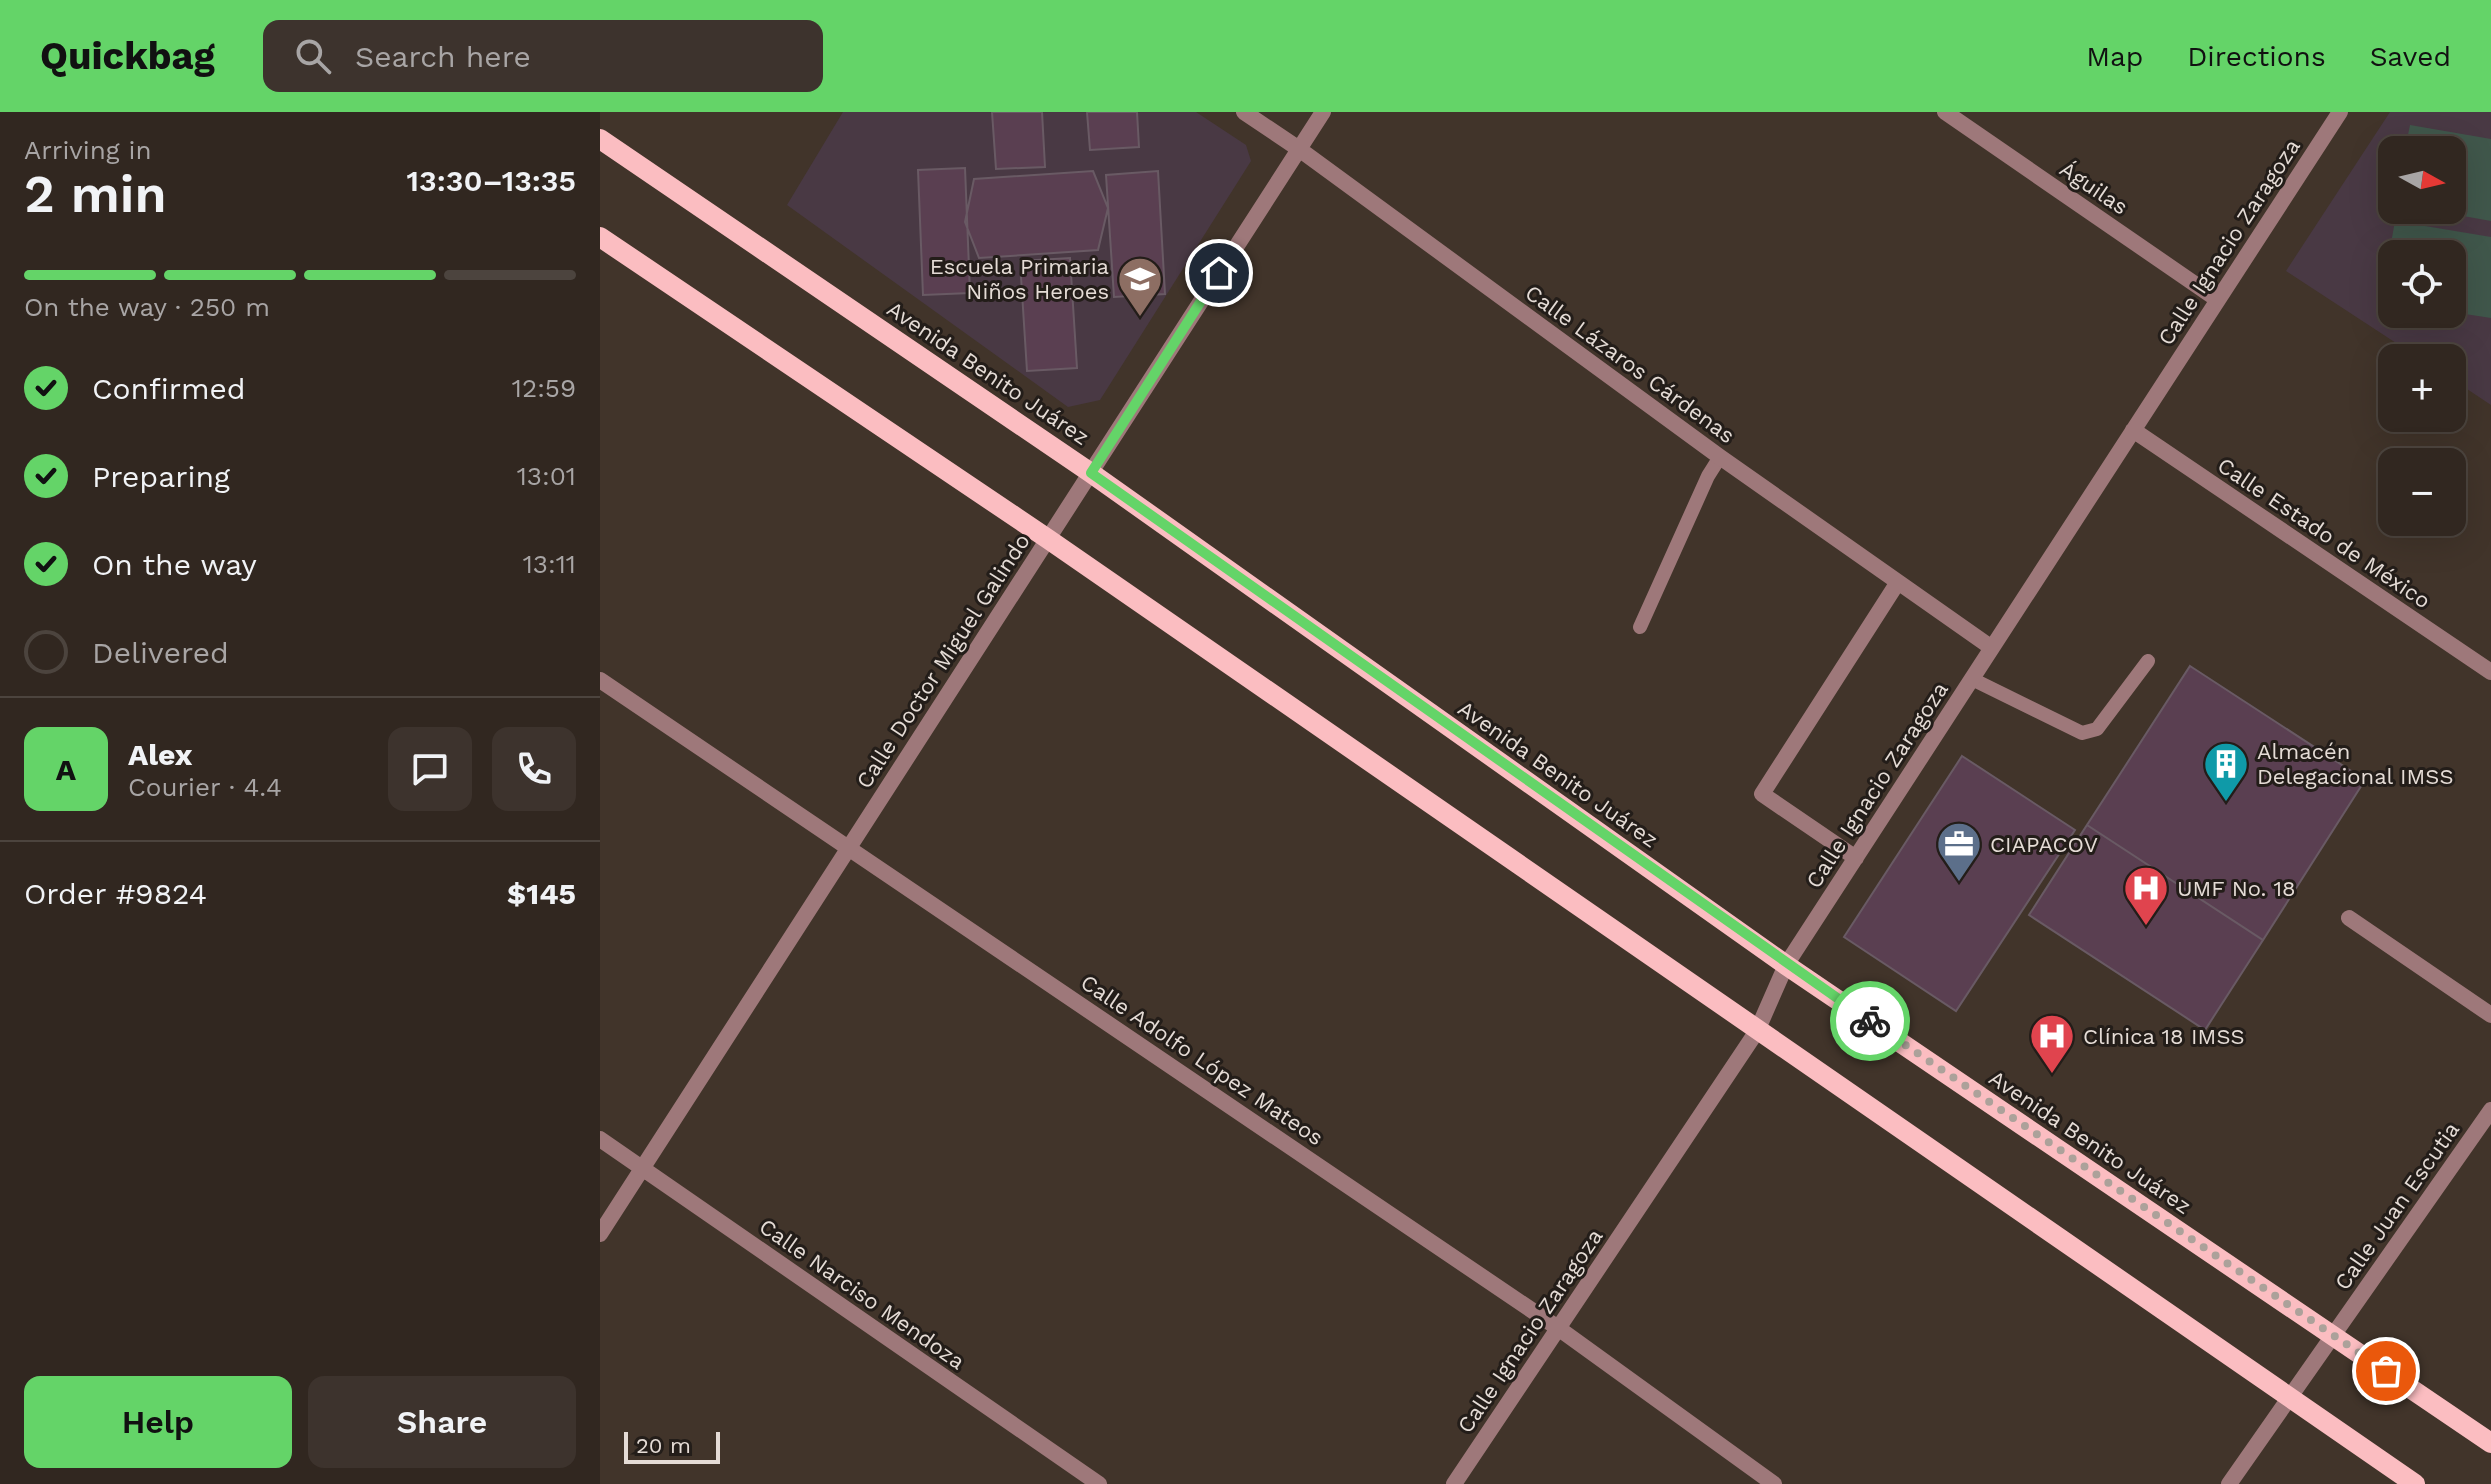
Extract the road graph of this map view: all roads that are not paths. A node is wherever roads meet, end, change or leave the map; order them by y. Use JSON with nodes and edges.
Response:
{"nodes":[{"id":1,"x":1244,"y":112,"type":"edge"},
{"id":2,"x":1323,"y":112,"type":"edge"},
{"id":3,"x":1945,"y":112,"type":"edge"},
{"id":4,"x":2340,"y":112,"type":"edge"},
{"id":5,"x":600,"y":139,"type":"edge"},
{"id":6,"x":1299,"y":149,"type":"junction"},
{"id":7,"x":600,"y":237,"type":"edge"},
{"id":8,"x":2218,"y":300,"type":"junction"},
{"id":9,"x":2133,"y":430,"type":"junction"},
{"id":10,"x":1720,"y":457,"type":"junction"},
{"id":11,"x":1091,"y":473,"type":"junction"},
{"id":12,"x":1048,"y":539,"type":"junction"},
{"id":13,"x":1898,"y":582,"type":"junction"},
{"id":14,"x":1640,"y":627,"type":"dead end"},
{"id":15,"x":1992,"y":648,"type":"junction"},
{"id":16,"x":2148,"y":661,"type":"dead end"},
{"id":17,"x":2491,"y":672,"type":"edge"},
{"id":18,"x":1972,"y":679,"type":"junction"},
{"id":19,"x":600,"y":680,"type":"edge"},
{"id":20,"x":849,"y":848,"type":"junction"},
{"id":21,"x":1856,"y":858,"type":"junction"},
{"id":22,"x":2349,"y":918,"type":"dead end"},
{"id":23,"x":1786,"y":965,"type":"junction"},
{"id":24,"x":2491,"y":1015,"type":"edge"},
{"id":25,"x":1757,"y":1031,"type":"junction"},
{"id":26,"x":2491,"y":1110,"type":"edge"},
{"id":27,"x":600,"y":1139,"type":"edge"},
{"id":28,"x":642,"y":1169,"type":"junction"},
{"id":29,"x":600,"y":1234,"type":"edge"},
{"id":30,"x":1558,"y":1328,"type":"junction"},
{"id":31,"x":2333,"y":1335,"type":"junction"},
{"id":32,"x":2290,"y":1397,"type":"junction"},
{"id":33,"x":2491,"y":1443,"type":"edge"},
{"id":34,"x":1099,"y":1484,"type":"edge"},
{"id":35,"x":1454,"y":1484,"type":"edge"},
{"id":36,"x":1774,"y":1484,"type":"edge"},
{"id":37,"x":2229,"y":1484,"type":"edge"},
{"id":38,"x":2415,"y":1484,"type":"edge"}],
"edges":[{"from":1,"to":6,"type":"street","name":"Calle Lázaros Cárdenas"},
{"from":2,"to":6,"type":"street","name":"Calle Doctor Miguel Galindo"},
{"from":3,"to":8,"type":"street","name":"Águilas"},
{"from":4,"to":8,"type":"street","name":"Calle Ignacio Zaragoza"},
{"from":5,"to":11,"type":"main road","name":"Avenida Benito Juárez"},
{"from":6,"to":10,"type":"street","name":"Calle Lázaros Cárdenas"},
{"from":6,"to":11,"type":"street","name":"Calle Doctor Miguel Galindo"},
{"from":7,"to":12,"type":"main road"},
{"from":8,"to":9,"type":"street","name":"Calle Ignacio Zaragoza"},
{"from":9,"to":15,"type":"street","name":"Calle Ignacio Zaragoza"},
{"from":9,"to":17,"type":"street","name":"Calle Estado de México"},
{"from":10,"to":13,"type":"street","name":"Calle Lázaros Cárdenas"},
{"from":10,"to":14,"type":"lane"},
{"from":11,"to":12,"type":"street","name":"Calle Doctor Miguel Galindo"},
{"from":11,"to":23,"type":"main road","name":"Avenida Benito Juárez"},
{"from":12,"to":20,"type":"street","name":"Calle Doctor Miguel Galindo"},
{"from":12,"to":25,"type":"main road"},
{"from":13,"to":15,"type":"street","name":"Calle Lázaros Cárdenas"},
{"from":13,"to":21,"type":"street"},
{"from":15,"to":18,"type":"street","name":"Calle Ignacio Zaragoza"},
{"from":16,"to":18,"type":"lane"},
{"from":18,"to":21,"type":"street","name":"Calle Ignacio Zaragoza"},
{"from":19,"to":20,"type":"street","name":"Calle Adolfo López Mateos"},
{"from":20,"to":28,"type":"street","name":"Calle Doctor Miguel Galindo"},
{"from":20,"to":30,"type":"street","name":"Calle Adolfo López Mateos"},
{"from":21,"to":23,"type":"street","name":"Calle Ignacio Zaragoza"},
{"from":22,"to":24,"type":"street"},
{"from":23,"to":25,"type":"street","name":"Calle Ignacio Zaragoza"},
{"from":23,"to":31,"type":"main road","name":"Avenida Benito Juárez"},
{"from":25,"to":30,"type":"street","name":"Calle Ignacio Zaragoza"},
{"from":25,"to":32,"type":"main road"},
{"from":26,"to":31,"type":"street","name":"Calle Juan Escutia"},
{"from":27,"to":28,"type":"street","name":"Calle Narciso Mendoza"},
{"from":28,"to":29,"type":"street","name":"Calle Doctor Miguel Galindo"},
{"from":28,"to":34,"type":"street","name":"Calle Narciso Mendoza"},
{"from":30,"to":35,"type":"street","name":"Calle Ignacio Zaragoza"},
{"from":30,"to":36,"type":"street","name":"Calle Adolfo López Mateos"},
{"from":31,"to":32,"type":"street","name":"Calle Juan Escutia"},
{"from":31,"to":33,"type":"main road","name":"Avenida Benito Juárez"},
{"from":32,"to":37,"type":"street","name":"Calle Juan Escutia"},
{"from":32,"to":38,"type":"main road"}]}
